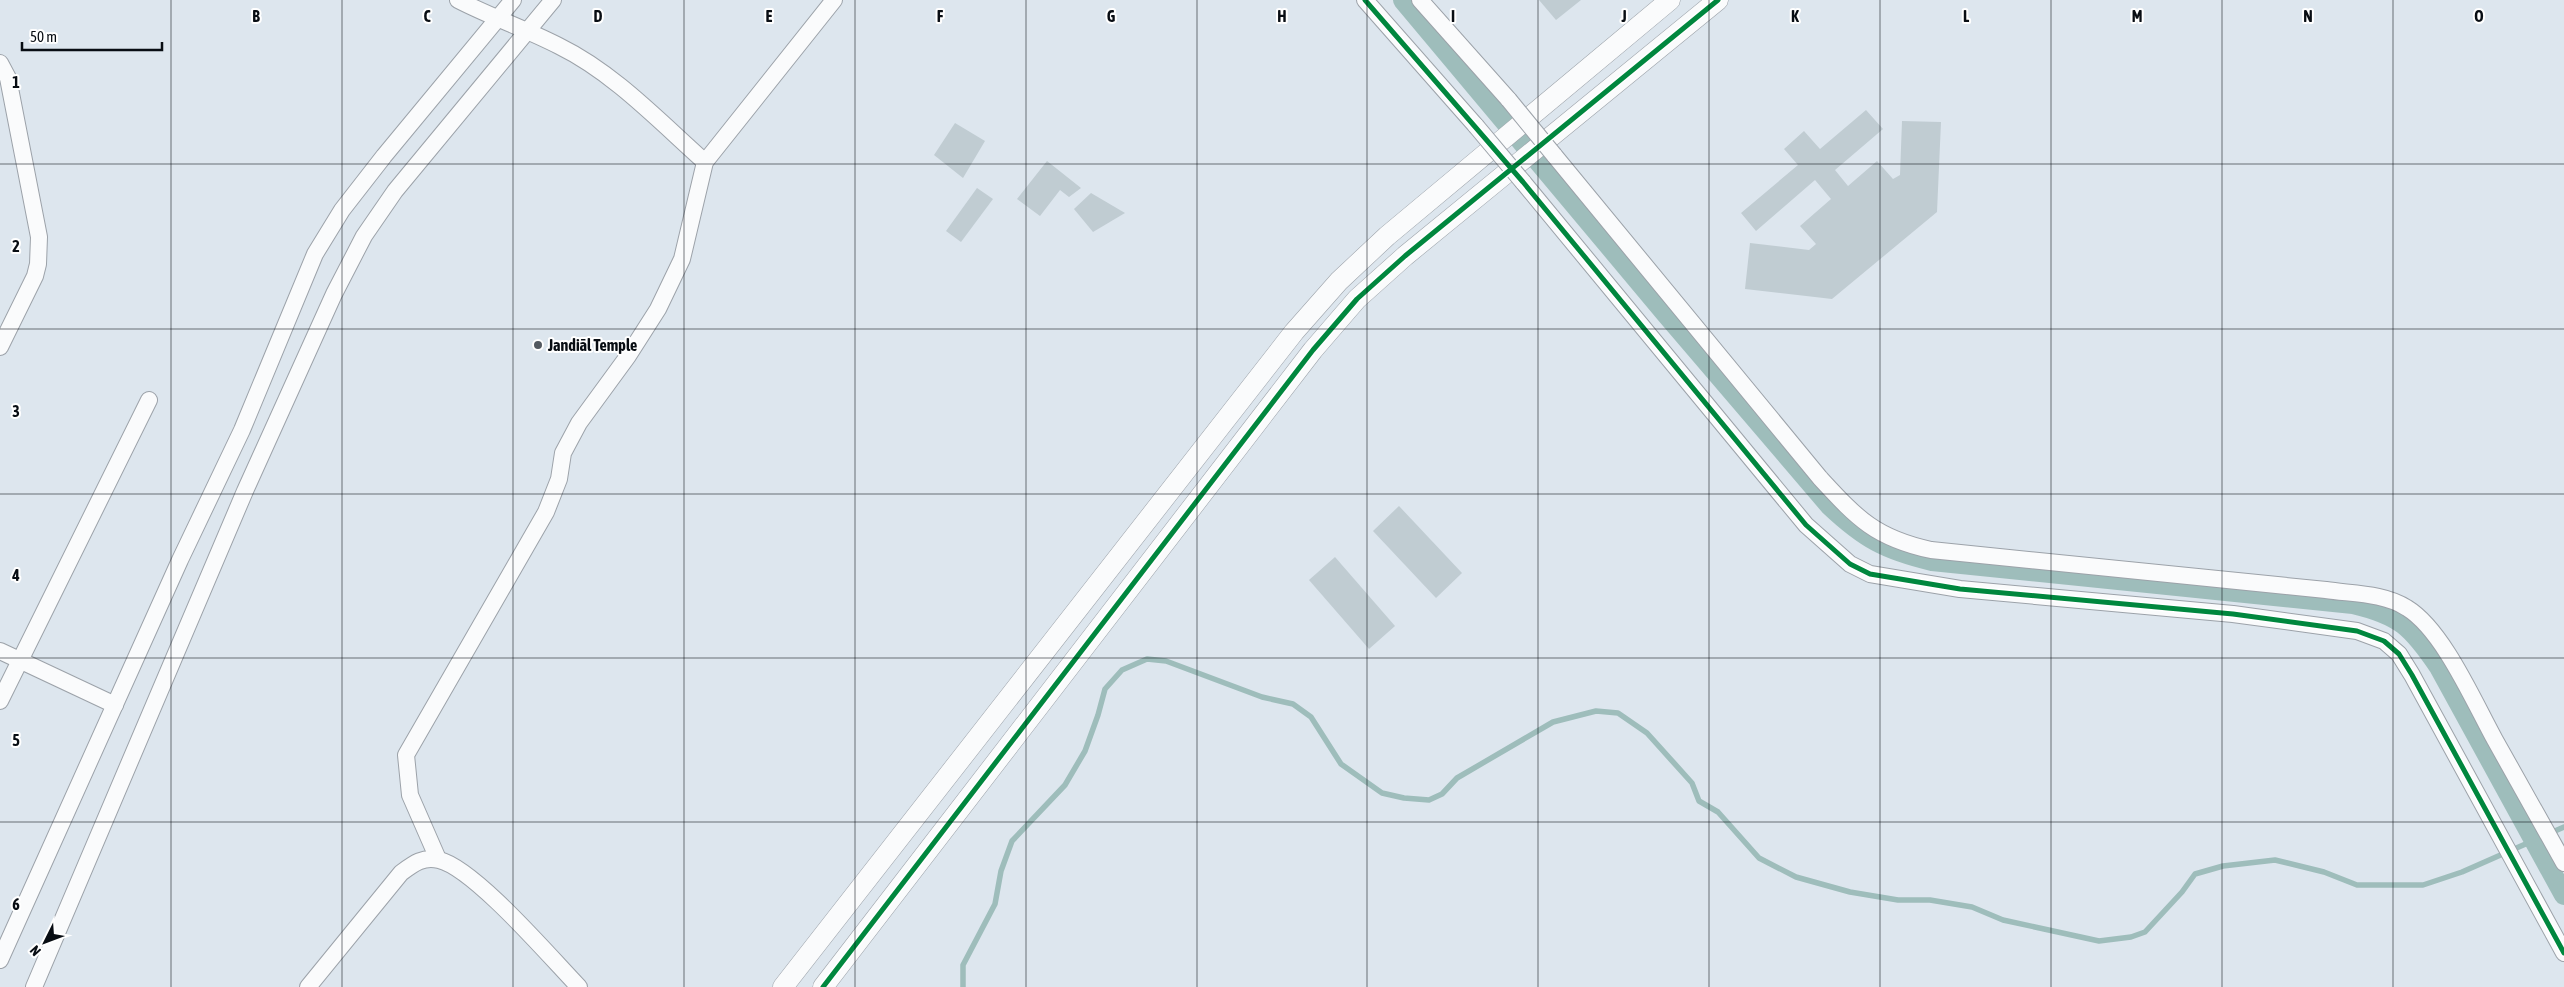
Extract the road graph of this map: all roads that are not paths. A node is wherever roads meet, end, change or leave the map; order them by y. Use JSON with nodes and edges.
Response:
{"nodes":[{"id":1,"x":458,"y":0,"type":"edge"},
{"id":2,"x":513,"y":0,"type":"edge"},
{"id":3,"x":553,"y":0,"type":"edge"},
{"id":4,"x":834,"y":0,"type":"edge"},
{"id":5,"x":1365,"y":0,"type":"edge"},
{"id":6,"x":1420,"y":0,"type":"edge"},
{"id":7,"x":1670,"y":0,"type":"edge"},
{"id":8,"x":1718,"y":0,"type":"edge"},
{"id":9,"x":501,"y":21,"type":"junction"},
{"id":10,"x":524,"y":31,"type":"junction"},
{"id":11,"x":0,"y":63,"type":"edge"},
{"id":12,"x":704,"y":162,"type":"junction"},
{"id":13,"x":0,"y":347,"type":"edge"},
{"id":14,"x":149,"y":400,"type":"dead end"},
{"id":15,"x":0,"y":651,"type":"edge"},
{"id":16,"x":20,"y":661,"type":"junction"},
{"id":17,"x":0,"y":701,"type":"edge"},
{"id":18,"x":115,"y":705,"type":"junction"},
{"id":19,"x":438,"y":859,"type":"junction"},
{"id":20,"x":2564,"y":863,"type":"edge"},
{"id":21,"x":2564,"y":953,"type":"edge"},
{"id":22,"x":0,"y":960,"type":"edge"},
{"id":23,"x":34,"y":987,"type":"edge"},
{"id":24,"x":308,"y":987,"type":"edge"},
{"id":25,"x":579,"y":987,"type":"edge"},
{"id":26,"x":783,"y":987,"type":"edge"},
{"id":27,"x":823,"y":987,"type":"edge"}],
"edges":[{"from":1,"to":9,"type":"street"},
{"from":2,"to":9,"type":"street"},
{"from":3,"to":10,"type":"street"},
{"from":4,"to":12,"type":"street"},
{"from":5,"to":21,"type":"street","bridge":true},
{"from":6,"to":20,"type":"street","bridge":true},
{"from":7,"to":26,"type":"street"},
{"from":8,"to":27,"type":"street"},
{"from":9,"to":10,"type":"street"},
{"from":9,"to":18,"type":"street"},
{"from":10,"to":12,"type":"street"},
{"from":10,"to":23,"type":"street"},
{"from":11,"to":13,"type":"street"},
{"from":12,"to":19,"type":"street"},
{"from":14,"to":16,"type":"street"},
{"from":15,"to":16,"type":"street"},
{"from":16,"to":17,"type":"street"},
{"from":16,"to":18,"type":"street"},
{"from":18,"to":22,"type":"street"},
{"from":19,"to":24,"type":"street"},
{"from":19,"to":25,"type":"street"}]}
